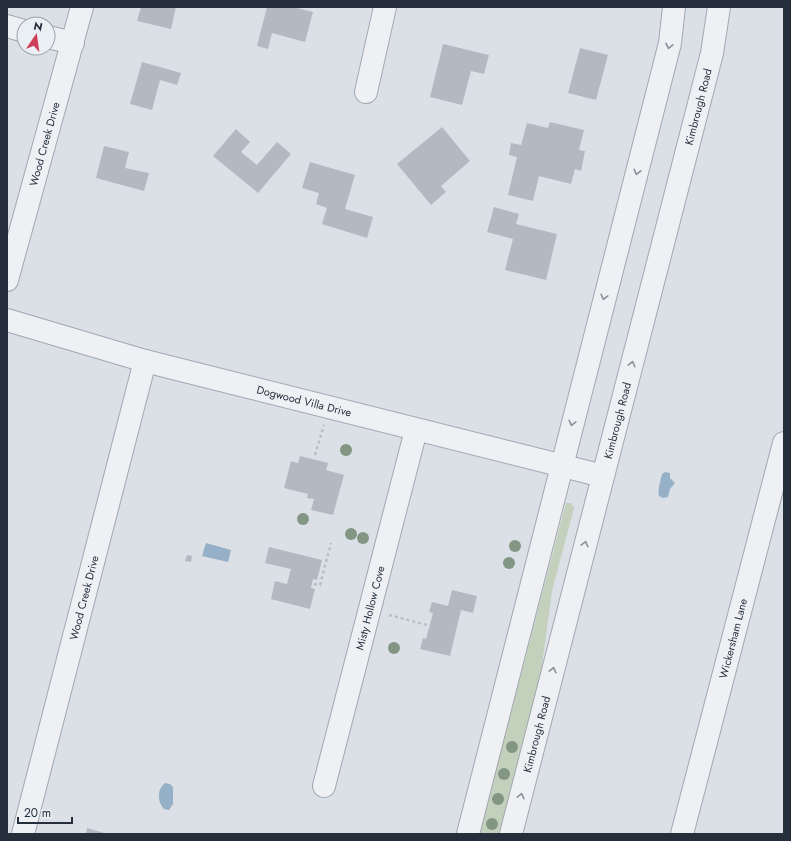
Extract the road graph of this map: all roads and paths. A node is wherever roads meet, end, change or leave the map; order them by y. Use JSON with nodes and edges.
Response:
{"nodes":[{"id":1,"x":82,"y":7,"type":"edge"},
{"id":2,"x":385,"y":7,"type":"edge"},
{"id":3,"x":674,"y":7,"type":"edge"},
{"id":4,"x":719,"y":7,"type":"edge"},
{"id":5,"x":56,"y":39,"type":"edge"},
{"id":6,"x":73,"y":43,"type":"junction"},
{"id":7,"x":366,"y":92,"type":"dead end"},
{"id":8,"x":7,"y":280,"type":"edge"},
{"id":9,"x":7,"y":320,"type":"edge"},
{"id":10,"x":145,"y":361,"type":"junction"},
{"id":11,"x":328,"y":408,"type":"junction"},
{"id":12,"x":416,"y":430,"type":"junction"},
{"id":13,"x":784,"y":443,"type":"edge"},
{"id":14,"x":315,"y":455,"type":"dead end"},
{"id":15,"x":562,"y":464,"type":"junction"},
{"id":16,"x":603,"y":476,"type":"junction"},
{"id":17,"x":331,"y":543,"type":"dead end"},
{"id":18,"x":314,"y":584,"type":"dead end"},
{"id":19,"x":370,"y":609,"type":"junction"},
{"id":20,"x":427,"y":625,"type":"dead end"},
{"id":21,"x":324,"y":786,"type":"dead end"},
{"id":22,"x":23,"y":834,"type":"edge"},
{"id":23,"x":468,"y":834,"type":"edge"},
{"id":24,"x":511,"y":834,"type":"edge"},
{"id":25,"x":682,"y":834,"type":"edge"}],
"edges":[{"from":1,"to":6,"type":"street","name":"Wood Creek Drive"},
{"from":2,"to":7,"type":"street"},
{"from":3,"to":15,"type":"street","one_way":true},
{"from":16,"to":4,"type":"street","name":"Kimbrough Road","one_way":true},
{"from":5,"to":6,"type":"street"},
{"from":6,"to":8,"type":"street","name":"Wood Creek Drive"},
{"from":9,"to":10,"type":"street","name":"Dogwood Villa Drive"},
{"from":10,"to":11,"type":"street","name":"Dogwood Villa Drive"},
{"from":10,"to":22,"type":"street","name":"Wood Creek Drive"},
{"from":11,"to":12,"type":"street","name":"Dogwood Villa Drive"},
{"from":11,"to":14,"type":"path"},
{"from":12,"to":15,"type":"street","name":"Dogwood Villa Drive"},
{"from":12,"to":19,"type":"street","name":"Misty Hollow Cove"},
{"from":13,"to":25,"type":"street","name":"Wickersham Lane"},
{"from":15,"to":16,"type":"street","name":"Dogwood Villa Drive"},
{"from":15,"to":23,"type":"street"},
{"from":24,"to":16,"type":"street","name":"Kimbrough Road","one_way":true},
{"from":17,"to":18,"type":"path"},
{"from":19,"to":20,"type":"path"},
{"from":19,"to":21,"type":"street","name":"Misty Hollow Cove"}]}
